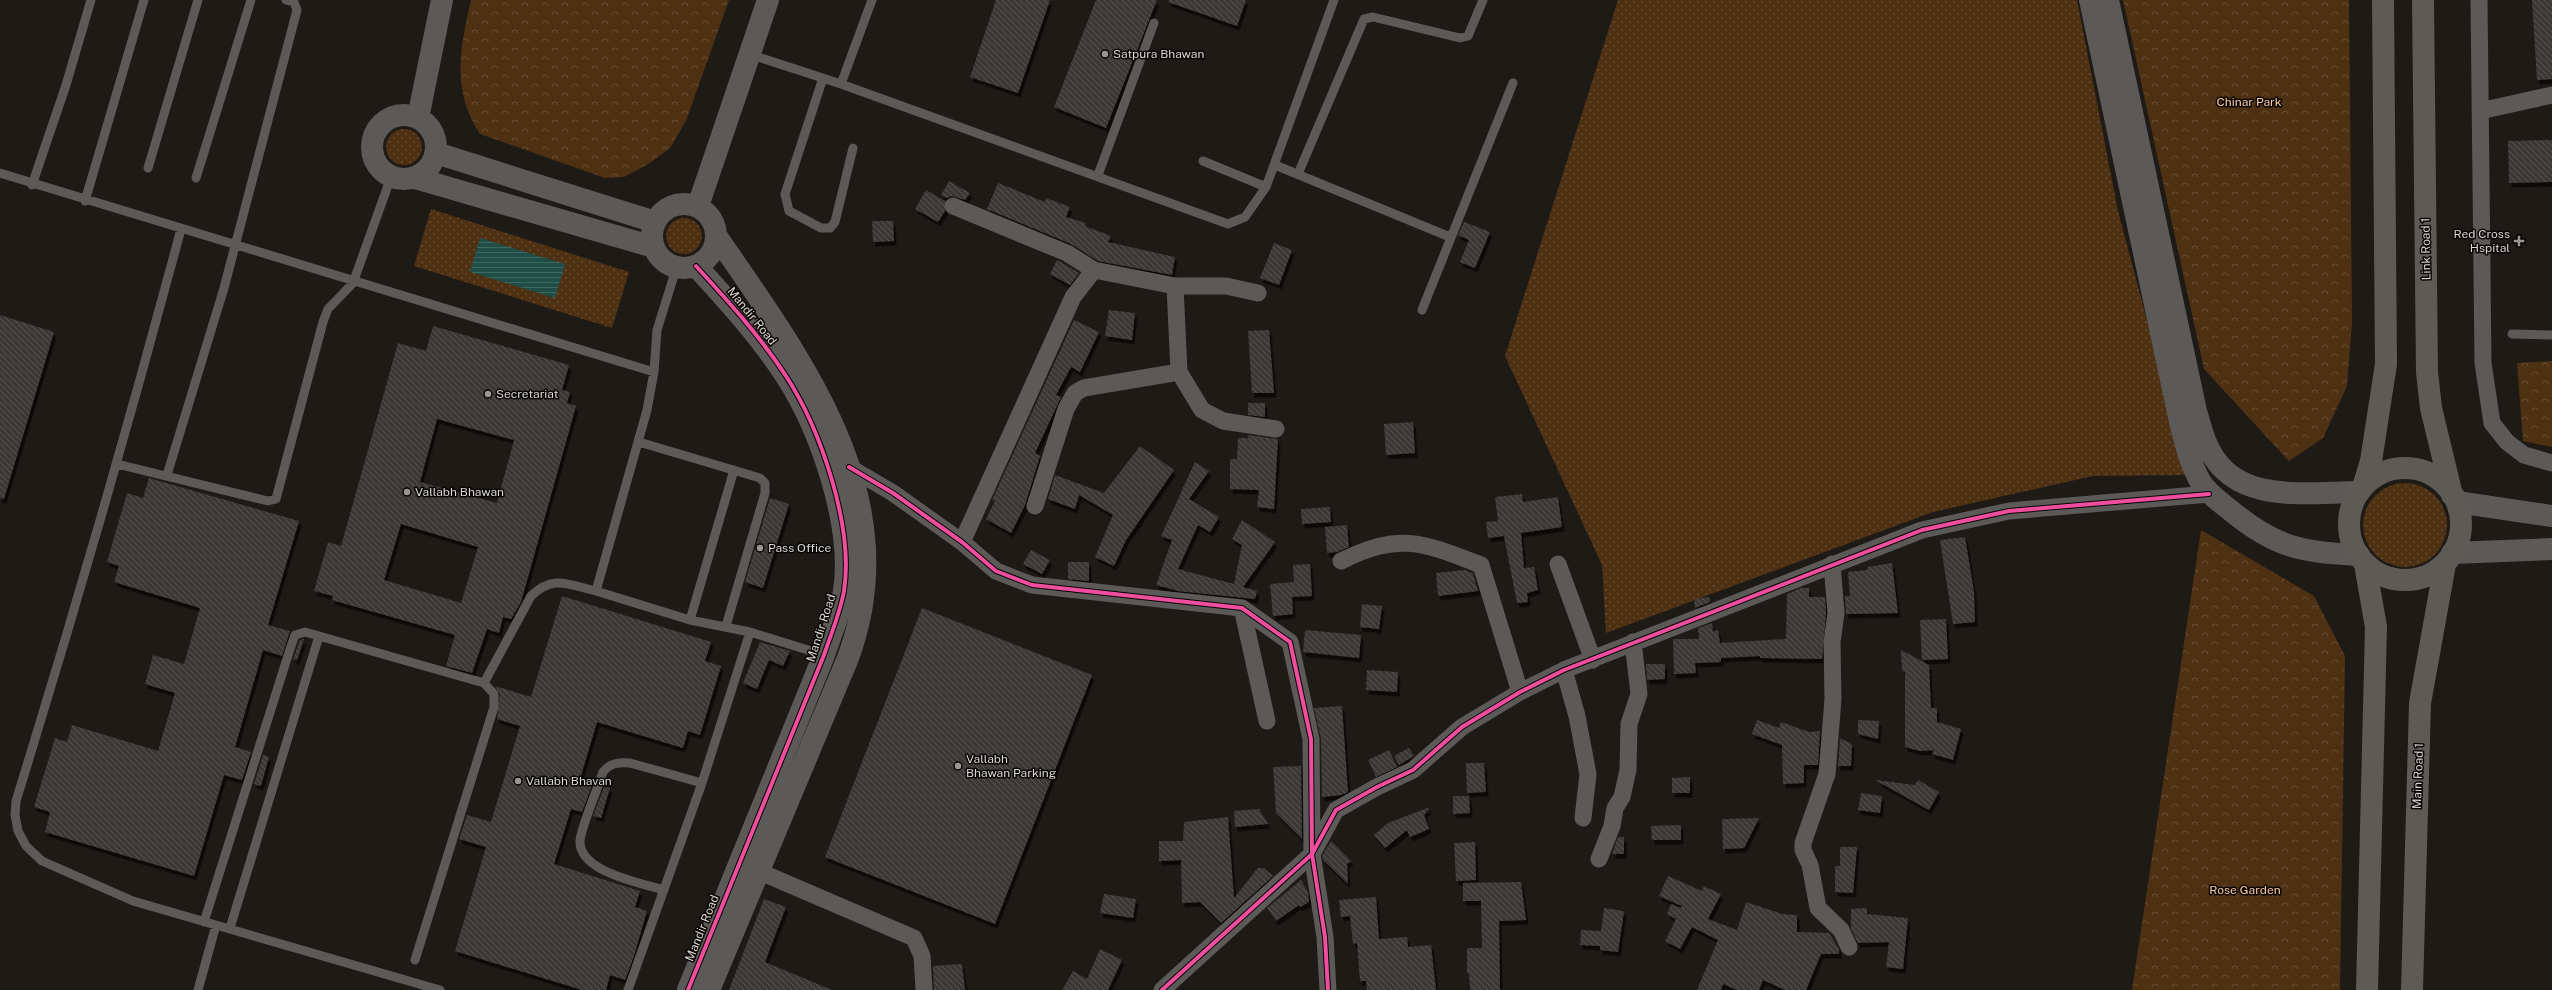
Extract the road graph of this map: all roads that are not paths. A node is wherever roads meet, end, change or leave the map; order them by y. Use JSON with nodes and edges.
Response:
{"nodes":[{"id":1,"x":91,"y":0,"type":"edge"},
{"id":2,"x":144,"y":0,"type":"edge"},
{"id":3,"x":198,"y":0,"type":"edge"},
{"id":4,"x":251,"y":0,"type":"edge"},
{"id":5,"x":286,"y":0,"type":"edge"},
{"id":6,"x":442,"y":0,"type":"edge"},
{"id":7,"x":768,"y":0,"type":"edge"},
{"id":8,"x":872,"y":0,"type":"edge"},
{"id":9,"x":1334,"y":0,"type":"edge"},
{"id":10,"x":1483,"y":0,"type":"edge"},
{"id":11,"x":2090,"y":0,"type":"edge"},
{"id":12,"x":2108,"y":0,"type":"edge"},
{"id":13,"x":2384,"y":0,"type":"edge"},
{"id":14,"x":2423,"y":0,"type":"edge"},
{"id":15,"x":2479,"y":0,"type":"edge"},
{"id":16,"x":1154,"y":23,"type":"dead end"},
{"id":17,"x":749,"y":54,"type":"junction"},
{"id":18,"x":823,"y":78,"type":"junction"},
{"id":19,"x":1513,"y":83,"type":"dead end"},
{"id":20,"x":841,"y":84,"type":"junction"},
{"id":21,"x":2552,"y":95,"type":"edge"},
{"id":22,"x":2480,"y":111,"type":"junction"},
{"id":23,"x":418,"y":118,"type":"junction"},
{"id":24,"x":853,"y":148,"type":"dead end"},
{"id":25,"x":436,"y":152,"type":"junction"},
{"id":26,"x":1203,"y":162,"type":"dead end"},
{"id":27,"x":1275,"y":165,"type":"junction"},
{"id":28,"x":148,"y":168,"type":"dead end"},
{"id":29,"x":0,"y":173,"type":"edge"},
{"id":30,"x":1298,"y":174,"type":"junction"},
{"id":31,"x":1098,"y":175,"type":"junction"},
{"id":32,"x":391,"y":177,"type":"junction"},
{"id":33,"x":196,"y":178,"type":"dead end"},
{"id":34,"x":416,"y":178,"type":"junction"},
{"id":35,"x":32,"y":185,"type":"junction"},
{"id":36,"x":1266,"y":187,"type":"junction"},
{"id":37,"x":85,"y":201,"type":"junction"},
{"id":38,"x":698,"y":206,"type":"junction"},
{"id":39,"x":953,"y":206,"type":"dead end"},
{"id":40,"x":655,"y":222,"type":"junction"},
{"id":41,"x":181,"y":228,"type":"junction"},
{"id":42,"x":717,"y":237,"type":"junction"},
{"id":43,"x":1450,"y":237,"type":"junction"},
{"id":44,"x":236,"y":244,"type":"junction"},
{"id":45,"x":654,"y":247,"type":"junction"},
{"id":46,"x":686,"y":266,"type":"junction"},
{"id":47,"x":1094,"y":270,"type":"junction"},
{"id":48,"x":353,"y":283,"type":"junction"},
{"id":49,"x":1175,"y":286,"type":"junction"},
{"id":50,"x":1258,"y":293,"type":"dead end"},
{"id":51,"x":1422,"y":310,"type":"dead end"},
{"id":52,"x":2512,"y":334,"type":"dead end"},
{"id":53,"x":2552,"y":335,"type":"edge"},
{"id":54,"x":654,"y":372,"type":"junction"},
{"id":55,"x":1179,"y":372,"type":"junction"},
{"id":56,"x":1276,"y":430,"type":"dead end"},
{"id":57,"x":639,"y":442,"type":"junction"},
{"id":58,"x":2552,"y":463,"type":"edge"},
{"id":59,"x":117,"y":464,"type":"junction"},
{"id":60,"x":849,"y":467,"type":"junction"},
{"id":61,"x":734,"y":470,"type":"junction"},
{"id":62,"x":167,"y":476,"type":"junction"},
{"id":63,"x":2362,"y":488,"type":"junction"},
{"id":64,"x":2209,"y":494,"type":"junction"},
{"id":65,"x":2454,"y":498,"type":"junction"},
{"id":66,"x":1035,"y":506,"type":"dead end"},
{"id":67,"x":2552,"y":516,"type":"edge"},
{"id":68,"x":962,"y":542,"type":"junction"},
{"id":69,"x":2552,"y":549,"type":"edge"},
{"id":70,"x":2448,"y":559,"type":"junction"},
{"id":71,"x":2362,"y":560,"type":"junction"},
{"id":72,"x":1341,"y":561,"type":"dead end"},
{"id":73,"x":1558,"y":564,"type":"dead end"},
{"id":74,"x":1832,"y":564,"type":"junction"},
{"id":75,"x":596,"y":591,"type":"junction"},
{"id":76,"x":1242,"y":608,"type":"junction"},
{"id":77,"x":690,"y":620,"type":"junction"},
{"id":78,"x":726,"y":626,"type":"junction"},
{"id":79,"x":750,"y":632,"type":"junction"},
{"id":80,"x":319,"y":636,"type":"junction"},
{"id":81,"x":1633,"y":642,"type":"junction"},
{"id":82,"x":824,"y":655,"type":"junction"},
{"id":83,"x":1592,"y":660,"type":"junction"},
{"id":84,"x":1564,"y":670,"type":"junction"},
{"id":85,"x":484,"y":683,"type":"junction"},
{"id":86,"x":1520,"y":692,"type":"junction"},
{"id":87,"x":1267,"y":721,"type":"dead end"},
{"id":88,"x":702,"y":783,"type":"junction"},
{"id":89,"x":1583,"y":818,"type":"dead end"},
{"id":90,"x":1312,"y":854,"type":"junction"},
{"id":91,"x":1600,"y":859,"type":"dead end"},
{"id":92,"x":758,"y":870,"type":"junction"},
{"id":93,"x":664,"y":890,"type":"junction"},
{"id":94,"x":204,"y":922,"type":"junction"},
{"id":95,"x":216,"y":925,"type":"junction"},
{"id":96,"x":230,"y":928,"type":"junction"},
{"id":97,"x":1849,"y":946,"type":"dead end"},
{"id":98,"x":415,"y":960,"type":"dead end"},
{"id":99,"x":1179,"y":984,"type":"edge"},
{"id":100,"x":414,"y":986,"type":"edge"},
{"id":101,"x":198,"y":990,"type":"edge"},
{"id":102,"x":440,"y":990,"type":"edge"},
{"id":103,"x":628,"y":990,"type":"edge"},
{"id":104,"x":688,"y":990,"type":"edge"},
{"id":105,"x":709,"y":990,"type":"edge"},
{"id":106,"x":924,"y":990,"type":"edge"},
{"id":107,"x":1162,"y":990,"type":"edge"},
{"id":108,"x":1328,"y":990,"type":"edge"},
{"id":109,"x":2367,"y":990,"type":"edge"},
{"id":110,"x":2412,"y":990,"type":"edge"}],
"edges":[{"from":1,"to":35,"type":"lane"},
{"from":2,"to":37,"type":"lane"},
{"from":3,"to":28,"type":"lane"},
{"from":4,"to":33,"type":"lane"},
{"from":5,"to":44,"type":"lane"},
{"from":6,"to":23,"type":"street"},
{"from":7,"to":17,"type":"street"},
{"from":8,"to":20,"type":"lane"},
{"from":9,"to":27,"type":"lane"},
{"from":10,"to":30,"type":"lane"},
{"from":11,"to":64,"type":"street"},
{"from":12,"to":63,"type":"street"},
{"from":13,"to":63,"type":"main road"},
{"from":14,"to":65,"type":"main road","name":"Link Road 1"},
{"from":15,"to":22,"type":"street"},
{"from":16,"to":31,"type":"lane"},
{"from":17,"to":18,"type":"lane"},
{"from":17,"to":38,"type":"street"},
{"from":18,"to":20,"type":"lane"},
{"from":18,"to":24,"type":"lane"},
{"from":19,"to":43,"type":"lane"},
{"from":20,"to":31,"type":"lane"},
{"from":21,"to":22,"type":"street"},
{"from":22,"to":58,"type":"street"},
{"from":23,"to":25,"type":"street"},
{"from":23,"to":32,"type":"street"},
{"from":25,"to":34,"type":"street"},
{"from":25,"to":40,"type":"street"},
{"from":26,"to":36,"type":"lane"},
{"from":27,"to":30,"type":"lane"},
{"from":27,"to":36,"type":"lane"},
{"from":29,"to":35,"type":"lane"},
{"from":30,"to":43,"type":"lane"},
{"from":31,"to":36,"type":"lane"},
{"from":32,"to":34,"type":"street"},
{"from":32,"to":48,"type":"lane"},
{"from":34,"to":45,"type":"street"},
{"from":35,"to":37,"type":"lane"},
{"from":37,"to":41,"type":"lane"},
{"from":38,"to":40,"type":"street"},
{"from":38,"to":42,"type":"street"},
{"from":39,"to":47,"type":"street"},
{"from":40,"to":45,"type":"street"},
{"from":41,"to":44,"type":"lane"},
{"from":41,"to":59,"type":"lane"},
{"from":42,"to":46,"type":"street"},
{"from":42,"to":60,"type":"street","name":"Mandir Road"},
{"from":43,"to":51,"type":"lane"},
{"from":44,"to":48,"type":"lane"},
{"from":44,"to":62,"type":"lane"},
{"from":45,"to":46,"type":"street"},
{"from":46,"to":54,"type":"lane"},
{"from":46,"to":82,"type":"street","name":"Mandir Road"},
{"from":47,"to":49,"type":"street"},
{"from":47,"to":68,"type":"street"},
{"from":48,"to":54,"type":"lane"},
{"from":48,"to":62,"type":"lane"},
{"from":49,"to":50,"type":"street"},
{"from":49,"to":55,"type":"street"},
{"from":52,"to":53,"type":"lane"},
{"from":54,"to":57,"type":"lane"},
{"from":55,"to":56,"type":"street"},
{"from":55,"to":66,"type":"street"},
{"from":57,"to":61,"type":"lane"},
{"from":57,"to":75,"type":"lane"},
{"from":59,"to":62,"type":"lane"},
{"from":59,"to":94,"type":"lane"},
{"from":60,"to":68,"type":"street"},
{"from":60,"to":92,"type":"street","name":"Mandir Road"},
{"from":61,"to":77,"type":"lane"},
{"from":61,"to":78,"type":"lane"},
{"from":63,"to":65,"type":"main road"},
{"from":63,"to":71,"type":"main road"},
{"from":64,"to":71,"type":"street"},
{"from":64,"to":74,"type":"street"},
{"from":65,"to":67,"type":"street"},
{"from":65,"to":70,"type":"main road","name":"Link Road 1"},
{"from":68,"to":76,"type":"street"},
{"from":69,"to":70,"type":"street"},
{"from":70,"to":71,"type":"main road"},
{"from":70,"to":110,"type":"main road","name":"Main Road 1"},
{"from":71,"to":109,"type":"main road"},
{"from":72,"to":86,"type":"street"},
{"from":73,"to":83,"type":"street"},
{"from":74,"to":81,"type":"street"},
{"from":74,"to":97,"type":"street"},
{"from":75,"to":77,"type":"lane"},
{"from":75,"to":85,"type":"lane"},
{"from":76,"to":87,"type":"street"},
{"from":76,"to":90,"type":"street"},
{"from":77,"to":78,"type":"lane"},
{"from":78,"to":79,"type":"lane"},
{"from":79,"to":82,"type":"lane"},
{"from":79,"to":88,"type":"lane"},
{"from":80,"to":85,"type":"lane"},
{"from":80,"to":94,"type":"lane"},
{"from":80,"to":96,"type":"lane"},
{"from":81,"to":83,"type":"street"},
{"from":81,"to":91,"type":"street"},
{"from":82,"to":104,"type":"street","name":"Mandir Road"},
{"from":83,"to":84,"type":"street"},
{"from":84,"to":86,"type":"street"},
{"from":84,"to":89,"type":"street"},
{"from":85,"to":98,"type":"lane"},
{"from":86,"to":90,"type":"street"},
{"from":88,"to":93,"type":"lane"},
{"from":88,"to":93,"type":"lane"},
{"from":90,"to":99,"type":"street"},
{"from":90,"to":108,"type":"street"},
{"from":92,"to":105,"type":"street","name":"Mandir Road"},
{"from":92,"to":106,"type":"street"},
{"from":93,"to":103,"type":"lane"},
{"from":94,"to":95,"type":"lane"},
{"from":95,"to":96,"type":"lane"},
{"from":95,"to":101,"type":"lane"},
{"from":96,"to":100,"type":"lane"},
{"from":99,"to":107,"type":"street"},
{"from":100,"to":102,"type":"lane"}]}
